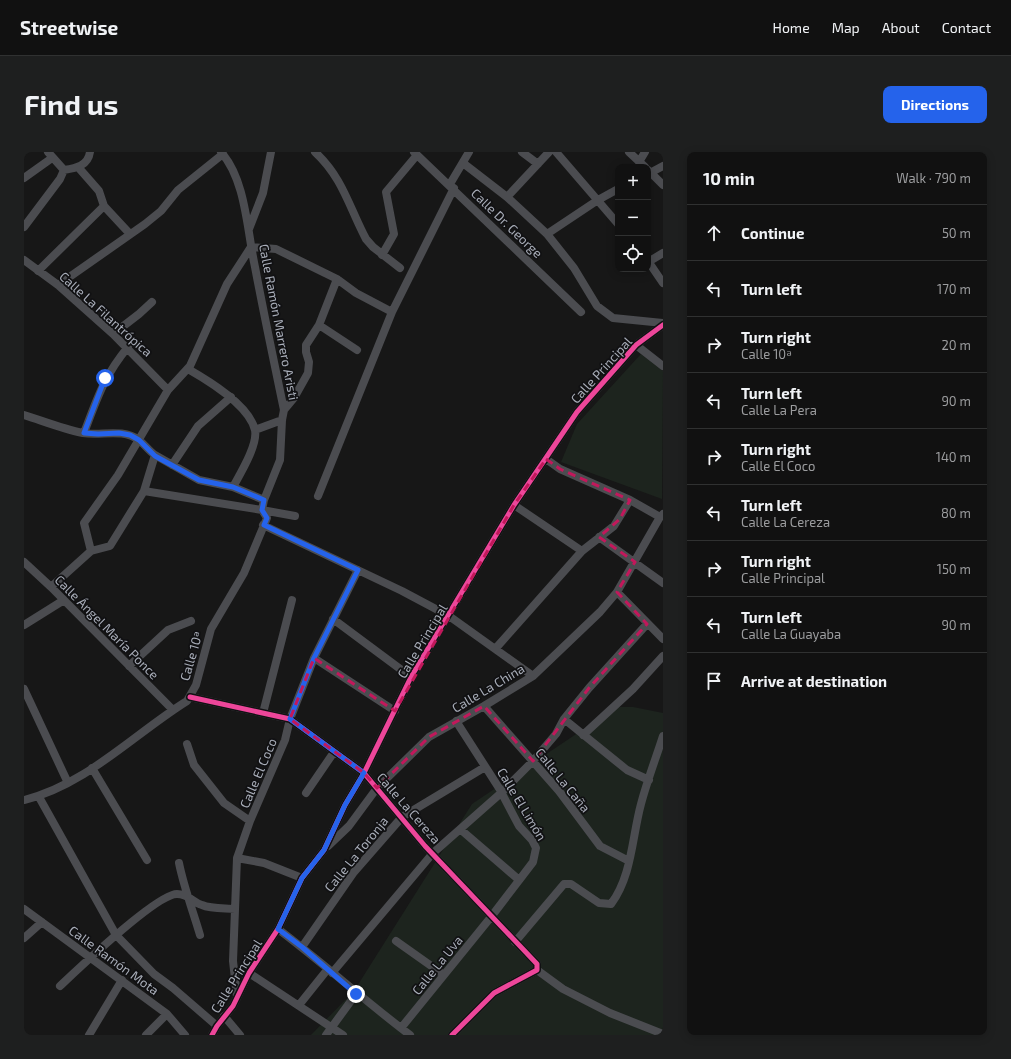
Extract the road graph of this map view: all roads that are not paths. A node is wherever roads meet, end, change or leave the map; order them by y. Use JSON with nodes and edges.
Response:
{"nodes":[{"id":1,"x":90,"y":152,"type":"edge"},
{"id":2,"x":271,"y":152,"type":"edge"},
{"id":3,"x":315,"y":152,"type":"edge"},
{"id":4,"x":469,"y":152,"type":"edge"},
{"id":5,"x":522,"y":152,"type":"edge"},
{"id":6,"x":549,"y":152,"type":"edge"},
{"id":7,"x":556,"y":152,"type":"edge"},
{"id":8,"x":629,"y":152,"type":"edge"},
{"id":9,"x":645,"y":152,"type":"edge"},
{"id":10,"x":222,"y":153,"type":"edge"},
{"id":11,"x":416,"y":153,"type":"edge"},
{"id":12,"x":50,"y":155,"type":"edge"},
{"id":13,"x":463,"y":163,"type":"junction"},
{"id":14,"x":538,"y":164,"type":"junction"},
{"id":15,"x":641,"y":164,"type":"edge"},
{"id":16,"x":646,"y":164,"type":"edge"},
{"id":17,"x":663,"y":166,"type":"edge"},
{"id":18,"x":78,"y":167,"type":"junction"},
{"id":19,"x":651,"y":168,"type":"edge"},
{"id":20,"x":64,"y":170,"type":"junction"},
{"id":21,"x":651,"y":174,"type":"edge"},
{"id":22,"x":24,"y":178,"type":"edge"},
{"id":23,"x":663,"y":185,"type":"edge"},
{"id":24,"x":452,"y":186,"type":"junction"},
{"id":25,"x":615,"y":191,"type":"edge"},
{"id":26,"x":507,"y":197,"type":"junction"},
{"id":27,"x":598,"y":200,"type":"junction"},
{"id":28,"x":104,"y":206,"type":"junction"},
{"id":29,"x":615,"y":220,"type":"edge"},
{"id":30,"x":24,"y":227,"type":"edge"},
{"id":31,"x":250,"y":229,"type":"junction"},
{"id":32,"x":130,"y":234,"type":"junction"},
{"id":33,"x":547,"y":234,"type":"junction"},
{"id":34,"x":251,"y":247,"type":"junction"},
{"id":35,"x":663,"y":253,"type":"edge"},
{"id":36,"x":382,"y":254,"type":"junction"},
{"id":37,"x":651,"y":259,"type":"edge"},
{"id":38,"x":25,"y":262,"type":"edge"},
{"id":39,"x":651,"y":265,"type":"edge"},
{"id":40,"x":400,"y":268,"type":"dead end"},
{"id":41,"x":38,"y":271,"type":"junction"},
{"id":42,"x":337,"y":279,"type":"junction"},
{"id":43,"x":663,"y":283,"type":"edge"},
{"id":44,"x":58,"y":285,"type":"junction"},
{"id":45,"x":152,"y":302,"type":"dead end"},
{"id":46,"x":392,"y":312,"type":"junction"},
{"id":47,"x":581,"y":312,"type":"dead end"},
{"id":48,"x":319,"y":324,"type":"junction"},
{"id":49,"x":663,"y":324,"type":"edge"},
{"id":50,"x":113,"y":334,"type":"junction"},
{"id":51,"x":636,"y":346,"type":"junction"},
{"id":52,"x":128,"y":348,"type":"junction"},
{"id":53,"x":357,"y":350,"type":"dead end"},
{"id":54,"x":663,"y":366,"type":"edge"},
{"id":55,"x":188,"y":369,"type":"junction"},
{"id":56,"x":168,"y":390,"type":"junction"},
{"id":57,"x":231,"y":397,"type":"junction"},
{"id":58,"x":284,"y":410,"type":"junction"},
{"id":59,"x":24,"y":415,"type":"edge"},
{"id":60,"x":282,"y":420,"type":"junction"},
{"id":61,"x":255,"y":430,"type":"junction"},
{"id":62,"x":84,"y":433,"type":"junction"},
{"id":63,"x":139,"y":440,"type":"junction"},
{"id":64,"x":155,"y":456,"type":"junction"},
{"id":65,"x":546,"y":459,"type":"junction"},
{"id":66,"x":172,"y":465,"type":"junction"},
{"id":67,"x":233,"y":487,"type":"junction"},
{"id":68,"x":144,"y":491,"type":"junction"},
{"id":69,"x":318,"y":496,"type":"dead end"},
{"id":70,"x":264,"y":500,"type":"junction"},
{"id":71,"x":630,"y":500,"type":"junction"},
{"id":72,"x":514,"y":505,"type":"junction"},
{"id":73,"x":262,"y":510,"type":"junction"},
{"id":74,"x":662,"y":515,"type":"edge"},
{"id":75,"x":295,"y":516,"type":"dead end"},
{"id":76,"x":264,"y":525,"type":"junction"},
{"id":77,"x":599,"y":537,"type":"junction"},
{"id":78,"x":91,"y":551,"type":"junction"},
{"id":79,"x":582,"y":552,"type":"junction"},
{"id":80,"x":24,"y":562,"type":"edge"},
{"id":81,"x":635,"y":562,"type":"junction"},
{"id":82,"x":358,"y":570,"type":"junction"},
{"id":83,"x":663,"y":583,"type":"edge"},
{"id":84,"x":51,"y":587,"type":"junction"},
{"id":85,"x":617,"y":592,"type":"junction"},
{"id":86,"x":64,"y":600,"type":"junction"},
{"id":87,"x":292,"y":600,"type":"dead end"},
{"id":88,"x":449,"y":616,"type":"junction"},
{"id":89,"x":333,"y":619,"type":"junction"},
{"id":90,"x":191,"y":622,"type":"dead end"},
{"id":91,"x":647,"y":624,"type":"junction"},
{"id":92,"x":24,"y":625,"type":"edge"},
{"id":93,"x":663,"y":639,"type":"edge"},
{"id":94,"x":496,"y":648,"type":"junction"},
{"id":95,"x":663,"y":656,"type":"edge"},
{"id":96,"x":314,"y":658,"type":"junction"},
{"id":97,"x":129,"y":666,"type":"junction"},
{"id":98,"x":533,"y":676,"type":"junction"},
{"id":99,"x":411,"y":677,"type":"junction"},
{"id":100,"x":24,"y":689,"type":"edge"},
{"id":101,"x":190,"y":696,"type":"junction"},
{"id":102,"x":484,"y":706,"type":"junction"},
{"id":103,"x":173,"y":710,"type":"junction"},
{"id":104,"x":395,"y":710,"type":"junction"},
{"id":105,"x":263,"y":713,"type":"junction"},
{"id":106,"x":564,"y":718,"type":"junction"},
{"id":107,"x":290,"y":719,"type":"junction"},
{"id":108,"x":456,"y":721,"type":"junction"},
{"id":109,"x":583,"y":735,"type":"junction"},
{"id":110,"x":663,"y":736,"type":"edge"},
{"id":111,"x":187,"y":744,"type":"dead end"},
{"id":112,"x":334,"y":752,"type":"junction"},
{"id":113,"x":533,"y":761,"type":"junction"},
{"id":114,"x":485,"y":766,"type":"junction"},
{"id":115,"x":92,"y":768,"type":"junction"},
{"id":116,"x":364,"y":773,"type":"junction"},
{"id":117,"x":649,"y":780,"type":"junction"},
{"id":118,"x":68,"y":783,"type":"junction"},
{"id":119,"x":377,"y":788,"type":"junction"},
{"id":120,"x":306,"y":792,"type":"dead end"},
{"id":121,"x":501,"y":793,"type":"junction"},
{"id":122,"x":40,"y":797,"type":"junction"},
{"id":123,"x":24,"y":800,"type":"edge"},
{"id":124,"x":402,"y":817,"type":"junction"},
{"id":125,"x":250,"y":821,"type":"junction"},
{"id":126,"x":460,"y":829,"type":"junction"},
{"id":127,"x":324,"y":850,"type":"junction"},
{"id":128,"x":433,"y":853,"type":"junction"},
{"id":129,"x":238,"y":858,"type":"junction"},
{"id":130,"x":147,"y":860,"type":"dead end"},
{"id":131,"x":629,"y":861,"type":"junction"},
{"id":132,"x":179,"y":863,"type":"dead end"},
{"id":133,"x":302,"y":878,"type":"junction"},
{"id":134,"x":518,"y":879,"type":"junction"},
{"id":135,"x":187,"y":895,"type":"junction"},
{"id":136,"x":24,"y":909,"type":"edge"},
{"id":137,"x":235,"y":909,"type":"junction"},
{"id":138,"x":491,"y":917,"type":"junction"},
{"id":139,"x":42,"y":922,"type":"junction"},
{"id":140,"x":278,"y":929,"type":"junction"},
{"id":141,"x":116,"y":934,"type":"junction"},
{"id":142,"x":200,"y":935,"type":"dead end"},
{"id":143,"x":24,"y":938,"type":"edge"},
{"id":144,"x":396,"y":941,"type":"dead end"},
{"id":145,"x":515,"y":942,"type":"junction"},
{"id":146,"x":302,"y":947,"type":"junction"},
{"id":147,"x":91,"y":957,"type":"junction"},
{"id":148,"x":537,"y":967,"type":"junction"},
{"id":149,"x":329,"y":971,"type":"junction"},
{"id":150,"x":249,"y":974,"type":"junction"},
{"id":151,"x":444,"y":975,"type":"junction"},
{"id":152,"x":122,"y":980,"type":"junction"},
{"id":153,"x":60,"y":986,"type":"dead end"},
{"id":154,"x":356,"y":994,"type":"junction"},
{"id":155,"x":237,"y":998,"type":"junction"},
{"id":156,"x":299,"y":1005,"type":"junction"},
{"id":157,"x":167,"y":1014,"type":"junction"},
{"id":158,"x":224,"y":1016,"type":"junction"},
{"id":159,"x":217,"y":1026,"type":"junction"},
{"id":160,"x":332,"y":1027,"type":"junction"},
{"id":161,"x":401,"y":1028,"type":"junction"},
{"id":162,"x":663,"y":1034,"type":"edge"},
{"id":163,"x":89,"y":1035,"type":"edge"},
{"id":164,"x":146,"y":1035,"type":"edge"},
{"id":165,"x":185,"y":1035,"type":"edge"},
{"id":166,"x":212,"y":1035,"type":"edge"},
{"id":167,"x":240,"y":1035,"type":"edge"},
{"id":168,"x":326,"y":1035,"type":"edge"},
{"id":169,"x":343,"y":1035,"type":"edge"},
{"id":170,"x":410,"y":1035,"type":"edge"},
{"id":171,"x":452,"y":1035,"type":"edge"}],
"edges":[{"from":1,"to":18,"type":"street"},
{"from":2,"to":31,"type":"street"},
{"from":3,"to":36,"type":"street"},
{"from":4,"to":13,"type":"street"},
{"from":5,"to":14,"type":"street"},
{"from":6,"to":14,"type":"street"},
{"from":7,"to":27,"type":"street"},
{"from":8,"to":15,"type":"street"},
{"from":9,"to":16,"type":"street"},
{"from":10,"to":31,"type":"street","name":"Calle Ramón Marrero Aristi"},
{"from":10,"to":32,"type":"street"},
{"from":11,"to":24,"type":"street","name":"Calle Dr. George"},
{"from":11,"to":36,"type":"street"},
{"from":12,"to":20,"type":"street"},
{"from":12,"to":22,"type":"street"},
{"from":13,"to":24,"type":"street"},
{"from":13,"to":26,"type":"street","name":"Calle Dr. George"},
{"from":14,"to":26,"type":"street"},
{"from":17,"to":19,"type":"street"},
{"from":18,"to":20,"type":"street"},
{"from":18,"to":28,"type":"street"},
{"from":20,"to":30,"type":"street"},
{"from":21,"to":23,"type":"street"},
{"from":24,"to":46,"type":"street"},
{"from":24,"to":47,"type":"street","name":"Calle Dr. George"},
{"from":25,"to":27,"type":"street"},
{"from":26,"to":33,"type":"street","name":"Calle Dr. George"},
{"from":27,"to":29,"type":"street"},
{"from":27,"to":33,"type":"street"},
{"from":28,"to":32,"type":"street"},
{"from":28,"to":41,"type":"street"},
{"from":31,"to":34,"type":"street","name":"Calle Ramón Marrero Aristi"},
{"from":32,"to":44,"type":"street"},
{"from":33,"to":49,"type":"street","name":"Calle Dr. George"},
{"from":34,"to":42,"type":"street"},
{"from":34,"to":55,"type":"street"},
{"from":34,"to":58,"type":"street","name":"Calle Ramón Marrero Aristi"},
{"from":35,"to":37,"type":"street"},
{"from":36,"to":40,"type":"street"},
{"from":38,"to":41,"type":"street","name":"Calle La Filantrópica"},
{"from":39,"to":43,"type":"street"},
{"from":41,"to":44,"type":"street","name":"Calle La Filantrópica"},
{"from":42,"to":46,"type":"street"},
{"from":42,"to":48,"type":"street"},
{"from":44,"to":50,"type":"street","name":"Calle La Filantrópica"},
{"from":45,"to":50,"type":"street"},
{"from":46,"to":69,"type":"street"},
{"from":48,"to":53,"type":"street"},
{"from":48,"to":58,"type":"street"},
{"from":49,"to":51,"type":"street","name":"Calle Principal"},
{"from":50,"to":52,"type":"street","name":"Calle La Filantrópica"},
{"from":51,"to":54,"type":"street"},
{"from":51,"to":65,"type":"street","name":"Calle Principal"},
{"from":52,"to":56,"type":"street","name":"Calle La Filantrópica"},
{"from":52,"to":62,"type":"street"},
{"from":55,"to":56,"type":"street"},
{"from":55,"to":57,"type":"street"},
{"from":56,"to":63,"type":"street"},
{"from":57,"to":61,"type":"street"},
{"from":57,"to":66,"type":"street"},
{"from":58,"to":60,"type":"street","name":"Calle Ramón Marrero Aristi"},
{"from":59,"to":62,"type":"street"},
{"from":60,"to":61,"type":"street"},
{"from":60,"to":70,"type":"street","name":"Calle Ramón Marrero Aristi"},
{"from":61,"to":67,"type":"street"},
{"from":62,"to":63,"type":"street"},
{"from":63,"to":64,"type":"street"},
{"from":63,"to":78,"type":"street"},
{"from":64,"to":66,"type":"street"},
{"from":64,"to":68,"type":"street"},
{"from":65,"to":71,"type":"street"},
{"from":65,"to":72,"type":"street","name":"Calle Principal"},
{"from":66,"to":67,"type":"street"},
{"from":67,"to":70,"type":"street"},
{"from":68,"to":73,"type":"street"},
{"from":68,"to":78,"type":"street"},
{"from":70,"to":73,"type":"street","name":"Calle Ramón Marrero Aristi"},
{"from":71,"to":74,"type":"street"},
{"from":71,"to":77,"type":"street"},
{"from":72,"to":79,"type":"street"},
{"from":72,"to":88,"type":"street","name":"Calle Principal"},
{"from":73,"to":75,"type":"street"},
{"from":73,"to":76,"type":"street"},
{"from":74,"to":81,"type":"street","name":"Calle La China"},
{"from":76,"to":82,"type":"street"},
{"from":76,"to":101,"type":"street","name":"Calle 10ª"},
{"from":77,"to":79,"type":"street"},
{"from":77,"to":81,"type":"street"},
{"from":78,"to":84,"type":"street"},
{"from":79,"to":94,"type":"street"},
{"from":80,"to":84,"type":"street","name":"Calle Ángel María Ponce"},
{"from":81,"to":83,"type":"street"},
{"from":81,"to":85,"type":"street","name":"Calle La China"},
{"from":82,"to":88,"type":"street"},
{"from":82,"to":89,"type":"street","name":"Calle El Coco"},
{"from":84,"to":86,"type":"street","name":"Calle Ángel María Ponce"},
{"from":85,"to":91,"type":"street"},
{"from":85,"to":98,"type":"street","name":"Calle La China"},
{"from":86,"to":92,"type":"street"},
{"from":86,"to":97,"type":"street","name":"Calle Ángel María Ponce"},
{"from":87,"to":105,"type":"street"},
{"from":88,"to":94,"type":"street"},
{"from":88,"to":99,"type":"street","name":"Calle Principal"},
{"from":89,"to":96,"type":"street","name":"Calle El Coco"},
{"from":89,"to":99,"type":"street"},
{"from":90,"to":97,"type":"street"},
{"from":91,"to":93,"type":"street"},
{"from":91,"to":106,"type":"street"},
{"from":94,"to":98,"type":"street"},
{"from":95,"to":109,"type":"street"},
{"from":96,"to":104,"type":"street"},
{"from":96,"to":107,"type":"street","name":"Calle El Coco"},
{"from":97,"to":103,"type":"street","name":"Calle Ángel María Ponce"},
{"from":98,"to":102,"type":"street","name":"Calle La China"},
{"from":99,"to":104,"type":"street","name":"Calle Principal"},
{"from":100,"to":118,"type":"street"},
{"from":101,"to":103,"type":"street","name":"Calle 10ª"},
{"from":101,"to":105,"type":"street","name":"Calle La Cereza"},
{"from":102,"to":108,"type":"street","name":"Calle La China"},
{"from":102,"to":113,"type":"street","name":"Calle La Caña"},
{"from":103,"to":115,"type":"street","name":"Calle 10ª"},
{"from":104,"to":116,"type":"street","name":"Calle Principal"},
{"from":105,"to":107,"type":"street","name":"Calle La Cereza"},
{"from":106,"to":109,"type":"street"},
{"from":106,"to":113,"type":"street"},
{"from":107,"to":112,"type":"street","name":"Calle La Cereza"},
{"from":107,"to":125,"type":"street","name":"Calle El Coco"},
{"from":108,"to":114,"type":"street","name":"Calle El Limón"},
{"from":108,"to":119,"type":"street","name":"Calle La China"},
{"from":109,"to":117,"type":"street"},
{"from":110,"to":117,"type":"street"},
{"from":111,"to":125,"type":"street"},
{"from":112,"to":116,"type":"street","name":"Calle La Cereza"},
{"from":112,"to":120,"type":"street"},
{"from":113,"to":121,"type":"street"},
{"from":113,"to":131,"type":"street","name":"Calle La Caña"},
{"from":114,"to":121,"type":"street","name":"Calle El Limón"},
{"from":114,"to":124,"type":"street","name":"Calle La Toronja"},
{"from":115,"to":118,"type":"street","name":"Calle 10ª"},
{"from":115,"to":130,"type":"street"},
{"from":116,"to":119,"type":"street","name":"Calle La Cereza"},
{"from":116,"to":127,"type":"street","name":"Calle Principal"},
{"from":117,"to":131,"type":"street"},
{"from":118,"to":122,"type":"street","name":"Calle 10ª"},
{"from":119,"to":124,"type":"street","name":"Calle La Cereza"},
{"from":119,"to":127,"type":"street","name":"Calle La China"},
{"from":121,"to":126,"type":"street"},
{"from":121,"to":134,"type":"street","name":"Calle El Limón"},
{"from":122,"to":123,"type":"street","name":"Calle 10ª"},
{"from":122,"to":141,"type":"street"},
{"from":124,"to":128,"type":"street","name":"Calle La Cereza"},
{"from":124,"to":146,"type":"street","name":"Calle La Toronja"},
{"from":125,"to":129,"type":"street","name":"Calle El Coco"},
{"from":126,"to":128,"type":"street"},
{"from":126,"to":134,"type":"street"},
{"from":127,"to":133,"type":"street","name":"Calle Principal"},
{"from":128,"to":138,"type":"street","name":"Calle La Cereza"},
{"from":128,"to":149,"type":"street"},
{"from":129,"to":133,"type":"street"},
{"from":129,"to":137,"type":"street","name":"Calle El Coco"},
{"from":131,"to":145,"type":"street"},
{"from":132,"to":135,"type":"street"},
{"from":133,"to":140,"type":"street","name":"Calle Principal"},
{"from":134,"to":138,"type":"street","name":"Calle El Limón"},
{"from":135,"to":137,"type":"street"},
{"from":135,"to":141,"type":"street"},
{"from":135,"to":142,"type":"street"},
{"from":136,"to":139,"type":"street","name":"Calle Ramón Mota"},
{"from":137,"to":155,"type":"street","name":"Calle El Coco"},
{"from":138,"to":145,"type":"street","name":"Calle La Cereza"},
{"from":138,"to":151,"type":"street","name":"Calle La Uva"},
{"from":139,"to":143,"type":"street"},
{"from":139,"to":147,"type":"street","name":"Calle Ramón Mota"},
{"from":140,"to":146,"type":"street"},
{"from":140,"to":150,"type":"street","name":"Calle Principal"},
{"from":141,"to":147,"type":"street"},
{"from":141,"to":159,"type":"street"},
{"from":144,"to":151,"type":"street"},
{"from":145,"to":148,"type":"street","name":"Calle La Cereza"},
{"from":146,"to":149,"type":"street"},
{"from":147,"to":152,"type":"street","name":"Calle Ramón Mota"},
{"from":147,"to":153,"type":"street"},
{"from":148,"to":162,"type":"street","name":"Calle La Cereza"},
{"from":148,"to":171,"type":"street"},
{"from":149,"to":154,"type":"street"},
{"from":149,"to":156,"type":"street"},
{"from":150,"to":155,"type":"street","name":"Calle Principal"},
{"from":150,"to":156,"type":"street"},
{"from":151,"to":161,"type":"street","name":"Calle La Uva"},
{"from":152,"to":157,"type":"street","name":"Calle Ramón Mota"},
{"from":152,"to":163,"type":"street"},
{"from":154,"to":160,"type":"street"},
{"from":154,"to":161,"type":"street"},
{"from":155,"to":158,"type":"street","name":"Calle Principal"},
{"from":156,"to":160,"type":"street"},
{"from":157,"to":164,"type":"street"},
{"from":157,"to":165,"type":"street","name":"Calle Ramón Mota"},
{"from":158,"to":159,"type":"street","name":"Calle Principal"},
{"from":158,"to":167,"type":"street"},
{"from":159,"to":166,"type":"street","name":"Calle Principal"},
{"from":160,"to":168,"type":"street"},
{"from":160,"to":169,"type":"street"},
{"from":161,"to":170,"type":"street"}]}
